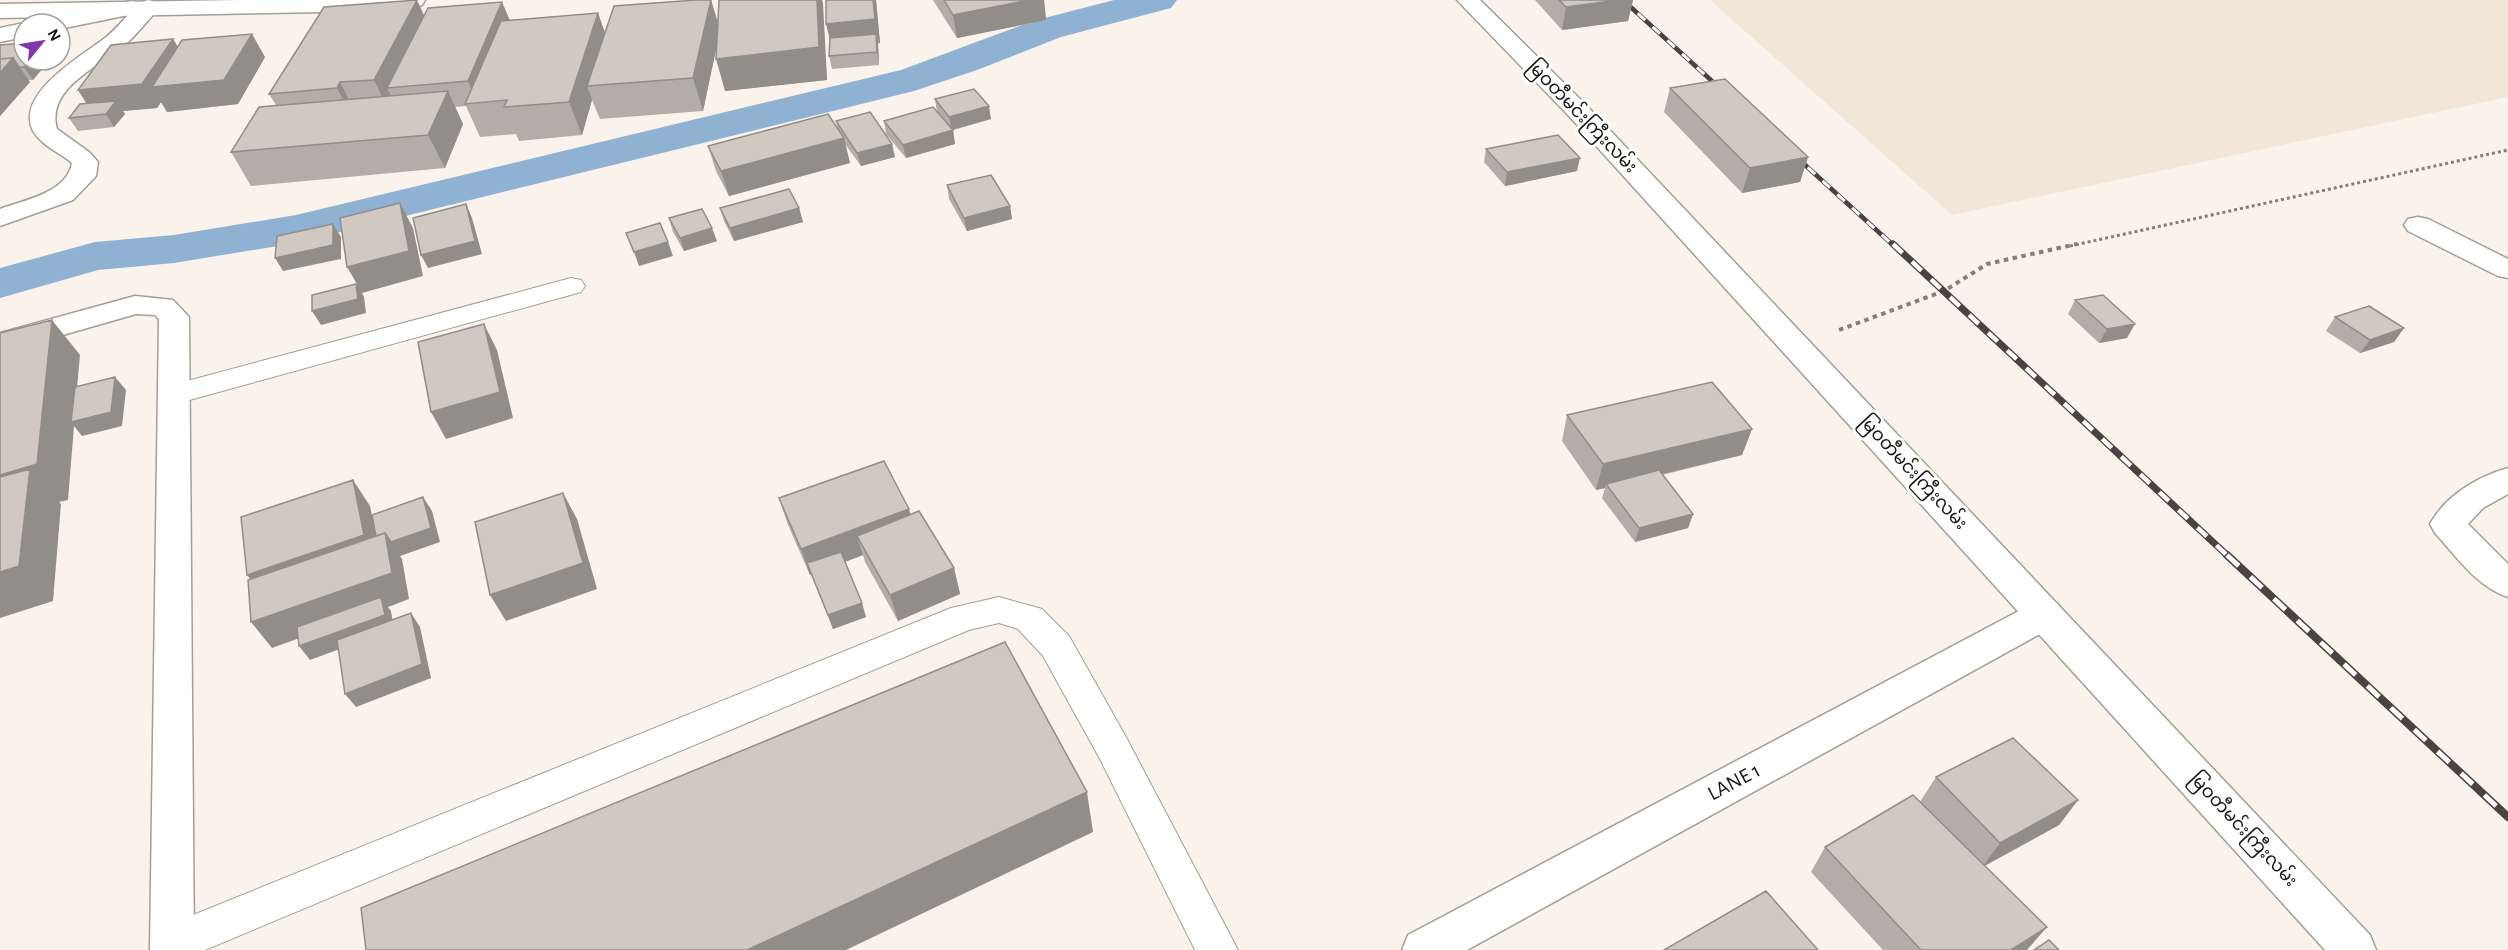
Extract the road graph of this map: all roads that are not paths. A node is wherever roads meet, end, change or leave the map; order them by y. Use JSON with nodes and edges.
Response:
{"nodes":[{"id":1,"x":414,"y":0,"type":"edge"},
{"id":2,"x":1468,"y":0,"type":"edge"},
{"id":3,"x":325,"y":2,"type":"edge"},
{"id":4,"x":140,"y":8,"type":"junction"},
{"id":5,"x":0,"y":11,"type":"edge"},
{"id":6,"x":72,"y":21,"type":"edge"},
{"id":7,"x":0,"y":218,"type":"edge"},
{"id":8,"x":2418,"y":225,"type":"dead end"},
{"id":9,"x":2508,"y":270,"type":"edge"},
{"id":10,"x":572,"y":285,"type":"dead end"},
{"id":11,"x":0,"y":343,"type":"edge"},
{"id":12,"x":175,"y":394,"type":"junction"},
{"id":13,"x":2508,"y":480,"type":"edge"},
{"id":14,"x":2508,"y":583,"type":"edge"},
{"id":15,"x":2044,"y":614,"type":"junction"},
{"id":16,"x":171,"y":947,"type":"edge"},
{"id":17,"x":1217,"y":950,"type":"edge"},
{"id":18,"x":1424,"y":950,"type":"edge"},
{"id":19,"x":2354,"y":950,"type":"edge"}],
"edges":[{"from":1,"to":3,"type":"street"},
{"from":2,"to":15,"type":"street","name":"မြဝတီမင်းကြီးလမ်း"},
{"from":3,"to":4,"type":"street"},
{"from":4,"to":5,"type":"street"},
{"from":4,"to":6,"type":"street"},
{"from":4,"to":7,"type":"street"},
{"from":8,"to":9,"type":"street"},
{"from":10,"to":12,"type":"lane"},
{"from":11,"to":12,"type":"street"},
{"from":12,"to":16,"type":"street"},
{"from":13,"to":14,"type":"street"},
{"from":15,"to":18,"type":"street","name":"LANE 1"},
{"from":15,"to":19,"type":"street","name":"မြဝတီမင်းကြီးလမ်း"},
{"from":16,"to":17,"type":"lane"}]}
